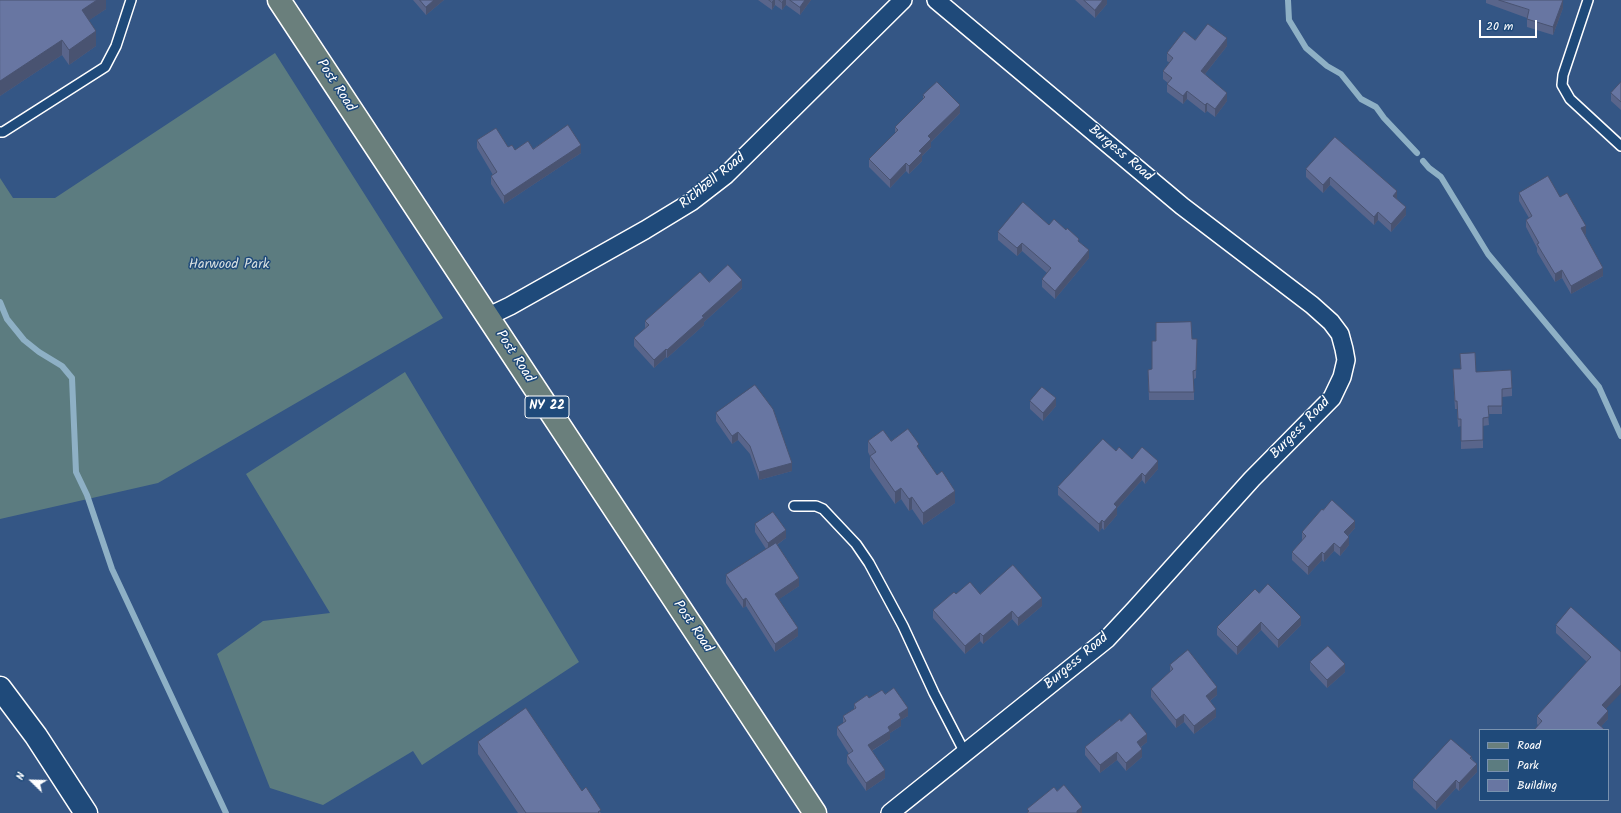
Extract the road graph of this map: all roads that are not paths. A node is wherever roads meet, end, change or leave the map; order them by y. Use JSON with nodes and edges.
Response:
{"nodes":[{"id":1,"x":131,"y":0,"type":"edge"},
{"id":2,"x":279,"y":0,"type":"edge"},
{"id":3,"x":903,"y":0,"type":"edge"},
{"id":4,"x":936,"y":0,"type":"edge"},
{"id":5,"x":1588,"y":0,"type":"edge"},
{"id":6,"x":0,"y":132,"type":"edge"},
{"id":7,"x":1621,"y":146,"type":"edge"},
{"id":8,"x":487,"y":317,"type":"junction"},
{"id":9,"x":794,"y":506,"type":"dead end"},
{"id":10,"x":0,"y":688,"type":"edge"},
{"id":11,"x":965,"y":753,"type":"junction"},
{"id":12,"x":86,"y":813,"type":"edge"},
{"id":13,"x":815,"y":813,"type":"edge"},
{"id":14,"x":890,"y":813,"type":"edge"}],
"edges":[{"from":1,"to":6,"type":"lane"},
{"from":2,"to":8,"type":"main road","name":"Post Road","number":"NY 22"},
{"from":3,"to":8,"type":"street","name":"Richbell Road"},
{"from":4,"to":11,"type":"street","name":"Burgess Road"},
{"from":5,"to":7,"type":"lane"},
{"from":8,"to":13,"type":"main road","name":"Post Road","number":"NY 22"},
{"from":9,"to":11,"type":"lane"},
{"from":10,"to":12,"type":"street"},
{"from":11,"to":14,"type":"street","name":"Burgess Road"}]}
